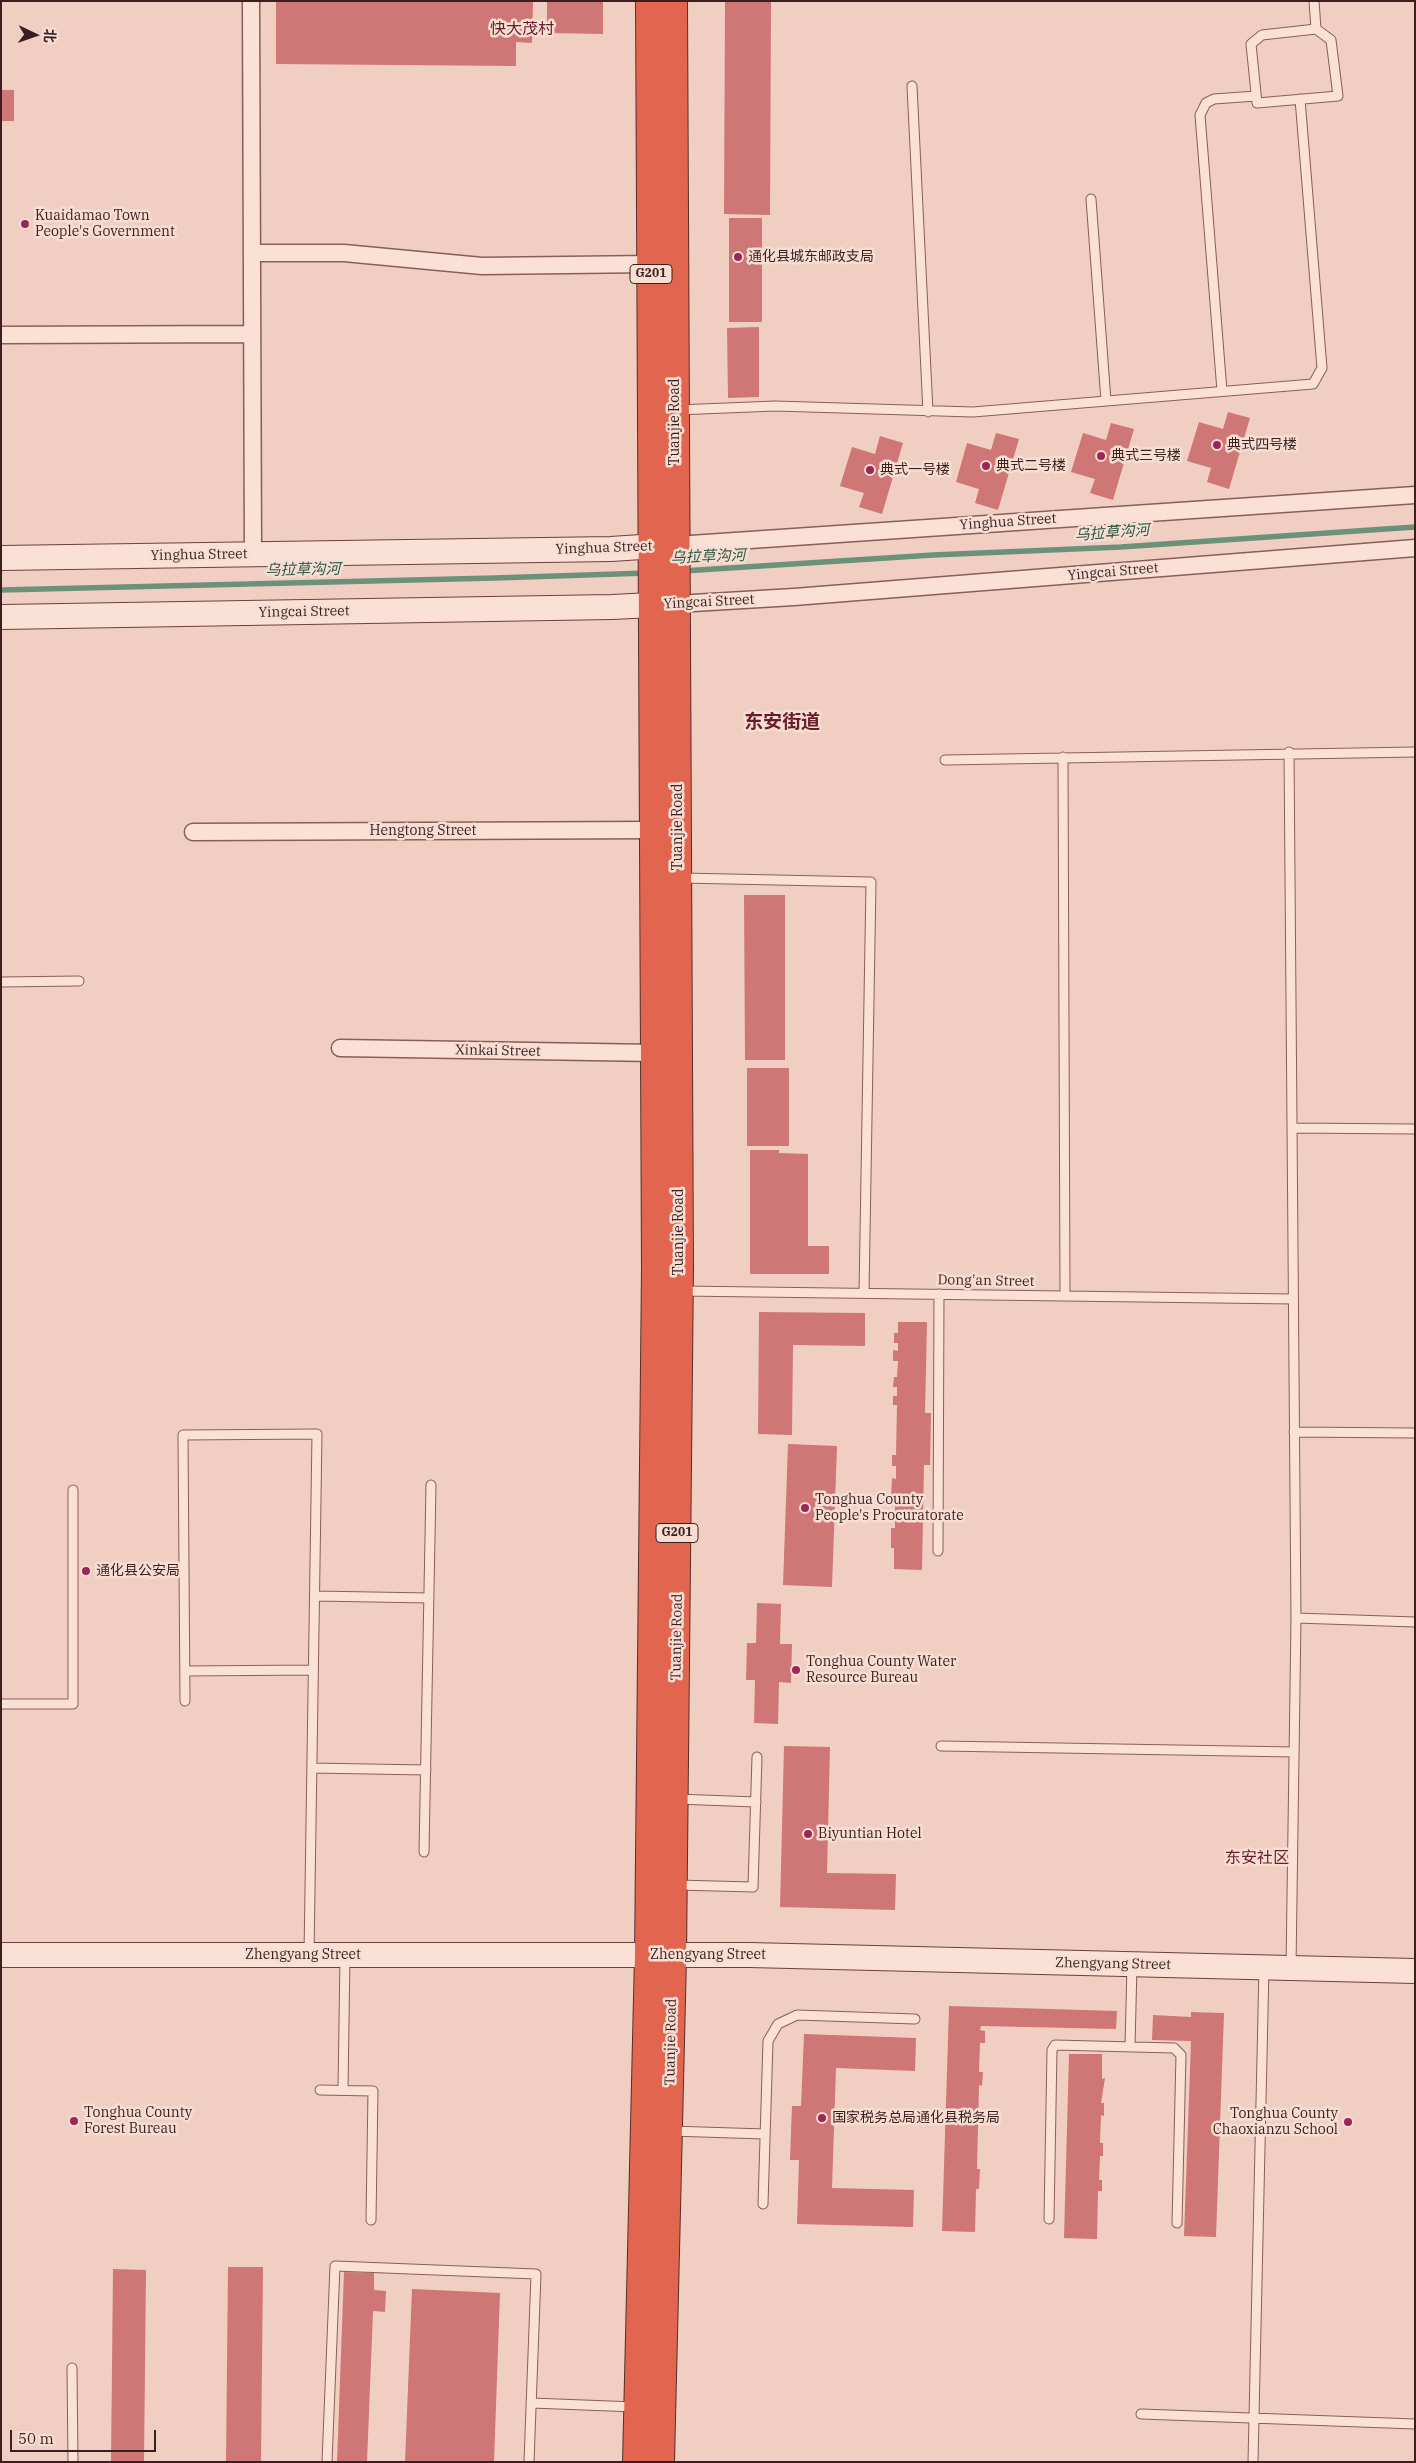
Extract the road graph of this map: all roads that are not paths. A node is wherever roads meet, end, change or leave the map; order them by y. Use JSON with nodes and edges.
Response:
{"nodes":[{"id":1,"x":251,"y":1,"type":"edge"},
{"id":2,"x":650,"y":1,"type":"edge"},
{"id":3,"x":673,"y":1,"type":"edge"},
{"id":4,"x":1314,"y":1,"type":"edge"},
{"id":5,"x":1316,"y":30,"type":"junction"},
{"id":6,"x":912,"y":86,"type":"dead end"},
{"id":7,"x":1256,"y":96,"type":"junction"},
{"id":8,"x":1300,"y":99,"type":"junction"},
{"id":9,"x":1091,"y":199,"type":"dead end"},
{"id":10,"x":252,"y":253,"type":"junction"},
{"id":11,"x":651,"y":264,"type":"junction"},
{"id":12,"x":252,"y":334,"type":"junction"},
{"id":13,"x":1,"y":335,"type":"edge"},
{"id":14,"x":1222,"y":391,"type":"junction"},
{"id":15,"x":1106,"y":401,"type":"junction"},
{"id":16,"x":675,"y":410,"type":"junction"},
{"id":17,"x":928,"y":412,"type":"junction"},
{"id":18,"x":1415,"y":495,"type":"edge"},
{"id":19,"x":664,"y":545,"type":"junction"},
{"id":20,"x":1415,"y":548,"type":"edge"},
{"id":21,"x":253,"y":555,"type":"junction"},
{"id":22,"x":1,"y":558,"type":"edge"},
{"id":23,"x":665,"y":604,"type":"junction"},
{"id":24,"x":1,"y":617,"type":"edge"},
{"id":25,"x":1289,"y":752,"type":"junction"},
{"id":26,"x":1415,"y":752,"type":"edge"},
{"id":27,"x":1063,"y":757,"type":"junction"},
{"id":28,"x":945,"y":760,"type":"dead end"},
{"id":29,"x":654,"y":830,"type":"junction"},
{"id":30,"x":192,"y":832,"type":"dead end"},
{"id":31,"x":678,"y":878,"type":"junction"},
{"id":32,"x":79,"y":981,"type":"dead end"},
{"id":33,"x":1,"y":982,"type":"edge"},
{"id":34,"x":340,"y":1048,"type":"dead end"},
{"id":35,"x":655,"y":1053,"type":"junction"},
{"id":36,"x":1292,"y":1128,"type":"junction"},
{"id":37,"x":1415,"y":1129,"type":"edge"},
{"id":38,"x":679,"y":1291,"type":"junction"},
{"id":39,"x":864,"y":1293,"type":"junction"},
{"id":40,"x":940,"y":1294,"type":"junction"},
{"id":41,"x":1065,"y":1296,"type":"junction"},
{"id":42,"x":1293,"y":1299,"type":"junction"},
{"id":43,"x":1294,"y":1432,"type":"junction"},
{"id":44,"x":1415,"y":1433,"type":"edge"},
{"id":45,"x":431,"y":1485,"type":"dead end"},
{"id":46,"x":73,"y":1490,"type":"dead end"},
{"id":47,"x":938,"y":1551,"type":"dead end"},
{"id":48,"x":315,"y":1596,"type":"junction"},
{"id":49,"x":429,"y":1598,"type":"junction"},
{"id":50,"x":1296,"y":1618,"type":"junction"},
{"id":51,"x":1415,"y":1622,"type":"edge"},
{"id":52,"x":313,"y":1670,"type":"junction"},
{"id":53,"x":184,"y":1671,"type":"junction"},
{"id":54,"x":185,"y":1700,"type":"dead end"},
{"id":55,"x":1,"y":1704,"type":"edge"},
{"id":56,"x":941,"y":1746,"type":"dead end"},
{"id":57,"x":1294,"y":1752,"type":"junction"},
{"id":58,"x":757,"y":1757,"type":"dead end"},
{"id":59,"x":312,"y":1768,"type":"junction"},
{"id":60,"x":426,"y":1770,"type":"junction"},
{"id":61,"x":675,"y":1799,"type":"junction"},
{"id":62,"x":756,"y":1802,"type":"junction"},
{"id":63,"x":424,"y":1852,"type":"dead end"},
{"id":64,"x":673,"y":1885,"type":"junction"},
{"id":65,"x":1,"y":1955,"type":"edge"},
{"id":66,"x":309,"y":1955,"type":"junction"},
{"id":67,"x":345,"y":1955,"type":"junction"},
{"id":68,"x":661,"y":1955,"type":"junction"},
{"id":69,"x":1132,"y":1964,"type":"junction"},
{"id":70,"x":1264,"y":1967,"type":"junction"},
{"id":71,"x":1291,"y":1968,"type":"junction"},
{"id":72,"x":1415,"y":1971,"type":"edge"},
{"id":73,"x":916,"y":2019,"type":"dead end"},
{"id":74,"x":1130,"y":2047,"type":"junction"},
{"id":75,"x":320,"y":2090,"type":"dead end"},
{"id":76,"x":343,"y":2090,"type":"junction"},
{"id":77,"x":669,"y":2131,"type":"junction"},
{"id":78,"x":765,"y":2134,"type":"junction"},
{"id":79,"x":763,"y":2204,"type":"dead end"},
{"id":80,"x":1049,"y":2219,"type":"dead end"},
{"id":81,"x":371,"y":2220,"type":"dead end"},
{"id":82,"x":1177,"y":2223,"type":"dead end"},
{"id":83,"x":72,"y":2368,"type":"dead end"},
{"id":84,"x":531,"y":2403,"type":"junction"},
{"id":85,"x":638,"y":2407,"type":"junction"},
{"id":86,"x":1141,"y":2414,"type":"dead end"},
{"id":87,"x":1254,"y":2418,"type":"junction"},
{"id":88,"x":1415,"y":2424,"type":"edge"},
{"id":89,"x":73,"y":2462,"type":"edge"},
{"id":90,"x":327,"y":2462,"type":"edge"},
{"id":91,"x":529,"y":2462,"type":"edge"},
{"id":92,"x":637,"y":2462,"type":"edge"},
{"id":93,"x":660,"y":2462,"type":"edge"},
{"id":94,"x":1252,"y":2462,"type":"edge"}],
"edges":[{"from":1,"to":10,"type":"street"},
{"from":2,"to":11,"type":"highway","name":"Tuanjie Road","number":"G201"},
{"from":3,"to":16,"type":"highway","name":"Tuanjie Road","number":"G201"},
{"from":4,"to":5,"type":"lane"},
{"from":5,"to":7,"type":"lane"},
{"from":5,"to":8,"type":"lane"},
{"from":6,"to":17,"type":"lane"},
{"from":7,"to":8,"type":"lane"},
{"from":7,"to":14,"type":"lane"},
{"from":8,"to":14,"type":"lane"},
{"from":9,"to":15,"type":"lane"},
{"from":10,"to":11,"type":"street"},
{"from":10,"to":12,"type":"street"},
{"from":11,"to":19,"type":"highway","name":"Tuanjie Road","number":"G201"},
{"from":12,"to":13,"type":"street"},
{"from":12,"to":21,"type":"street"},
{"from":14,"to":15,"type":"lane"},
{"from":15,"to":17,"type":"lane"},
{"from":16,"to":17,"type":"lane"},
{"from":16,"to":19,"type":"highway","name":"Tuanjie Road","number":"G201"},
{"from":18,"to":19,"type":"street","name":"Yinghua Street"},
{"from":19,"to":21,"type":"street","name":"Yinghua Street"},
{"from":19,"to":23,"type":"highway","name":"Tuanjie Road","number":"G201"},
{"from":20,"to":23,"type":"street","name":"Yingcai Street"},
{"from":21,"to":22,"type":"street","name":"Yinghua Street"},
{"from":23,"to":24,"type":"street","name":"Yingcai Street"},
{"from":23,"to":29,"type":"highway","name":"Tuanjie Road","number":"G201"},
{"from":23,"to":31,"type":"highway","name":"Tuanjie Road","number":"G201"},
{"from":25,"to":26,"type":"lane"},
{"from":25,"to":27,"type":"lane"},
{"from":25,"to":36,"type":"lane"},
{"from":27,"to":28,"type":"lane"},
{"from":27,"to":41,"type":"lane"},
{"from":29,"to":30,"type":"street","name":"Hengtong Street"},
{"from":29,"to":35,"type":"highway","name":"Tuanjie Road","number":"G201"},
{"from":31,"to":38,"type":"highway","name":"Tuanjie Road","number":"G201"},
{"from":31,"to":39,"type":"lane"},
{"from":32,"to":33,"type":"lane"},
{"from":34,"to":35,"type":"street","name":"Xinkai Street"},
{"from":35,"to":68,"type":"highway","name":"Tuanjie Road","number":"G201"},
{"from":36,"to":37,"type":"lane"},
{"from":36,"to":42,"type":"lane"},
{"from":38,"to":39,"type":"lane","name":"Dong'an Street"},
{"from":38,"to":61,"type":"highway","name":"Tuanjie Road","number":"G201"},
{"from":39,"to":40,"type":"lane","name":"Dong'an Street"},
{"from":40,"to":41,"type":"lane","name":"Dong'an Street"},
{"from":40,"to":47,"type":"lane"},
{"from":41,"to":42,"type":"lane","name":"Dong'an Street"},
{"from":42,"to":43,"type":"lane"},
{"from":43,"to":44,"type":"lane"},
{"from":43,"to":50,"type":"lane"},
{"from":45,"to":49,"type":"lane"},
{"from":46,"to":55,"type":"lane"},
{"from":48,"to":49,"type":"lane"},
{"from":48,"to":52,"type":"lane"},
{"from":48,"to":53,"type":"lane"},
{"from":49,"to":60,"type":"lane"},
{"from":50,"to":51,"type":"lane"},
{"from":50,"to":57,"type":"lane"},
{"from":52,"to":53,"type":"lane"},
{"from":52,"to":59,"type":"lane"},
{"from":53,"to":54,"type":"lane"},
{"from":56,"to":57,"type":"lane"},
{"from":57,"to":71,"type":"lane"},
{"from":58,"to":62,"type":"lane"},
{"from":59,"to":60,"type":"lane"},
{"from":59,"to":66,"type":"lane"},
{"from":60,"to":63,"type":"lane"},
{"from":61,"to":62,"type":"lane"},
{"from":61,"to":64,"type":"highway","name":"Tuanjie Road","number":"G201"},
{"from":62,"to":64,"type":"lane"},
{"from":64,"to":68,"type":"highway","name":"Tuanjie Road","number":"G201"},
{"from":65,"to":66,"type":"street","name":"Zhengyang Street"},
{"from":66,"to":67,"type":"street","name":"Zhengyang Street"},
{"from":67,"to":68,"type":"street","name":"Zhengyang Street"},
{"from":67,"to":76,"type":"lane"},
{"from":68,"to":69,"type":"street","name":"Zhengyang Street"},
{"from":68,"to":77,"type":"highway","name":"Tuanjie Road","number":"G201"},
{"from":68,"to":85,"type":"highway","name":"Tuanjie Road","number":"G201"},
{"from":69,"to":70,"type":"street","name":"Zhengyang Street"},
{"from":69,"to":74,"type":"lane"},
{"from":70,"to":71,"type":"street","name":"Zhengyang Street"},
{"from":70,"to":87,"type":"lane"},
{"from":71,"to":72,"type":"street","name":"Zhengyang Street"},
{"from":73,"to":78,"type":"lane"},
{"from":74,"to":80,"type":"lane"},
{"from":74,"to":82,"type":"lane"},
{"from":75,"to":76,"type":"lane"},
{"from":76,"to":81,"type":"lane"},
{"from":77,"to":78,"type":"lane"},
{"from":77,"to":93,"type":"highway","name":"Tuanjie Road","number":"G201"},
{"from":78,"to":79,"type":"lane"},
{"from":83,"to":89,"type":"lane"},
{"from":84,"to":85,"type":"lane"},
{"from":84,"to":90,"type":"lane"},
{"from":84,"to":91,"type":"lane"},
{"from":85,"to":92,"type":"highway","name":"Tuanjie Road","number":"G201"},
{"from":86,"to":87,"type":"lane"},
{"from":87,"to":88,"type":"lane"},
{"from":87,"to":94,"type":"lane"}]}
